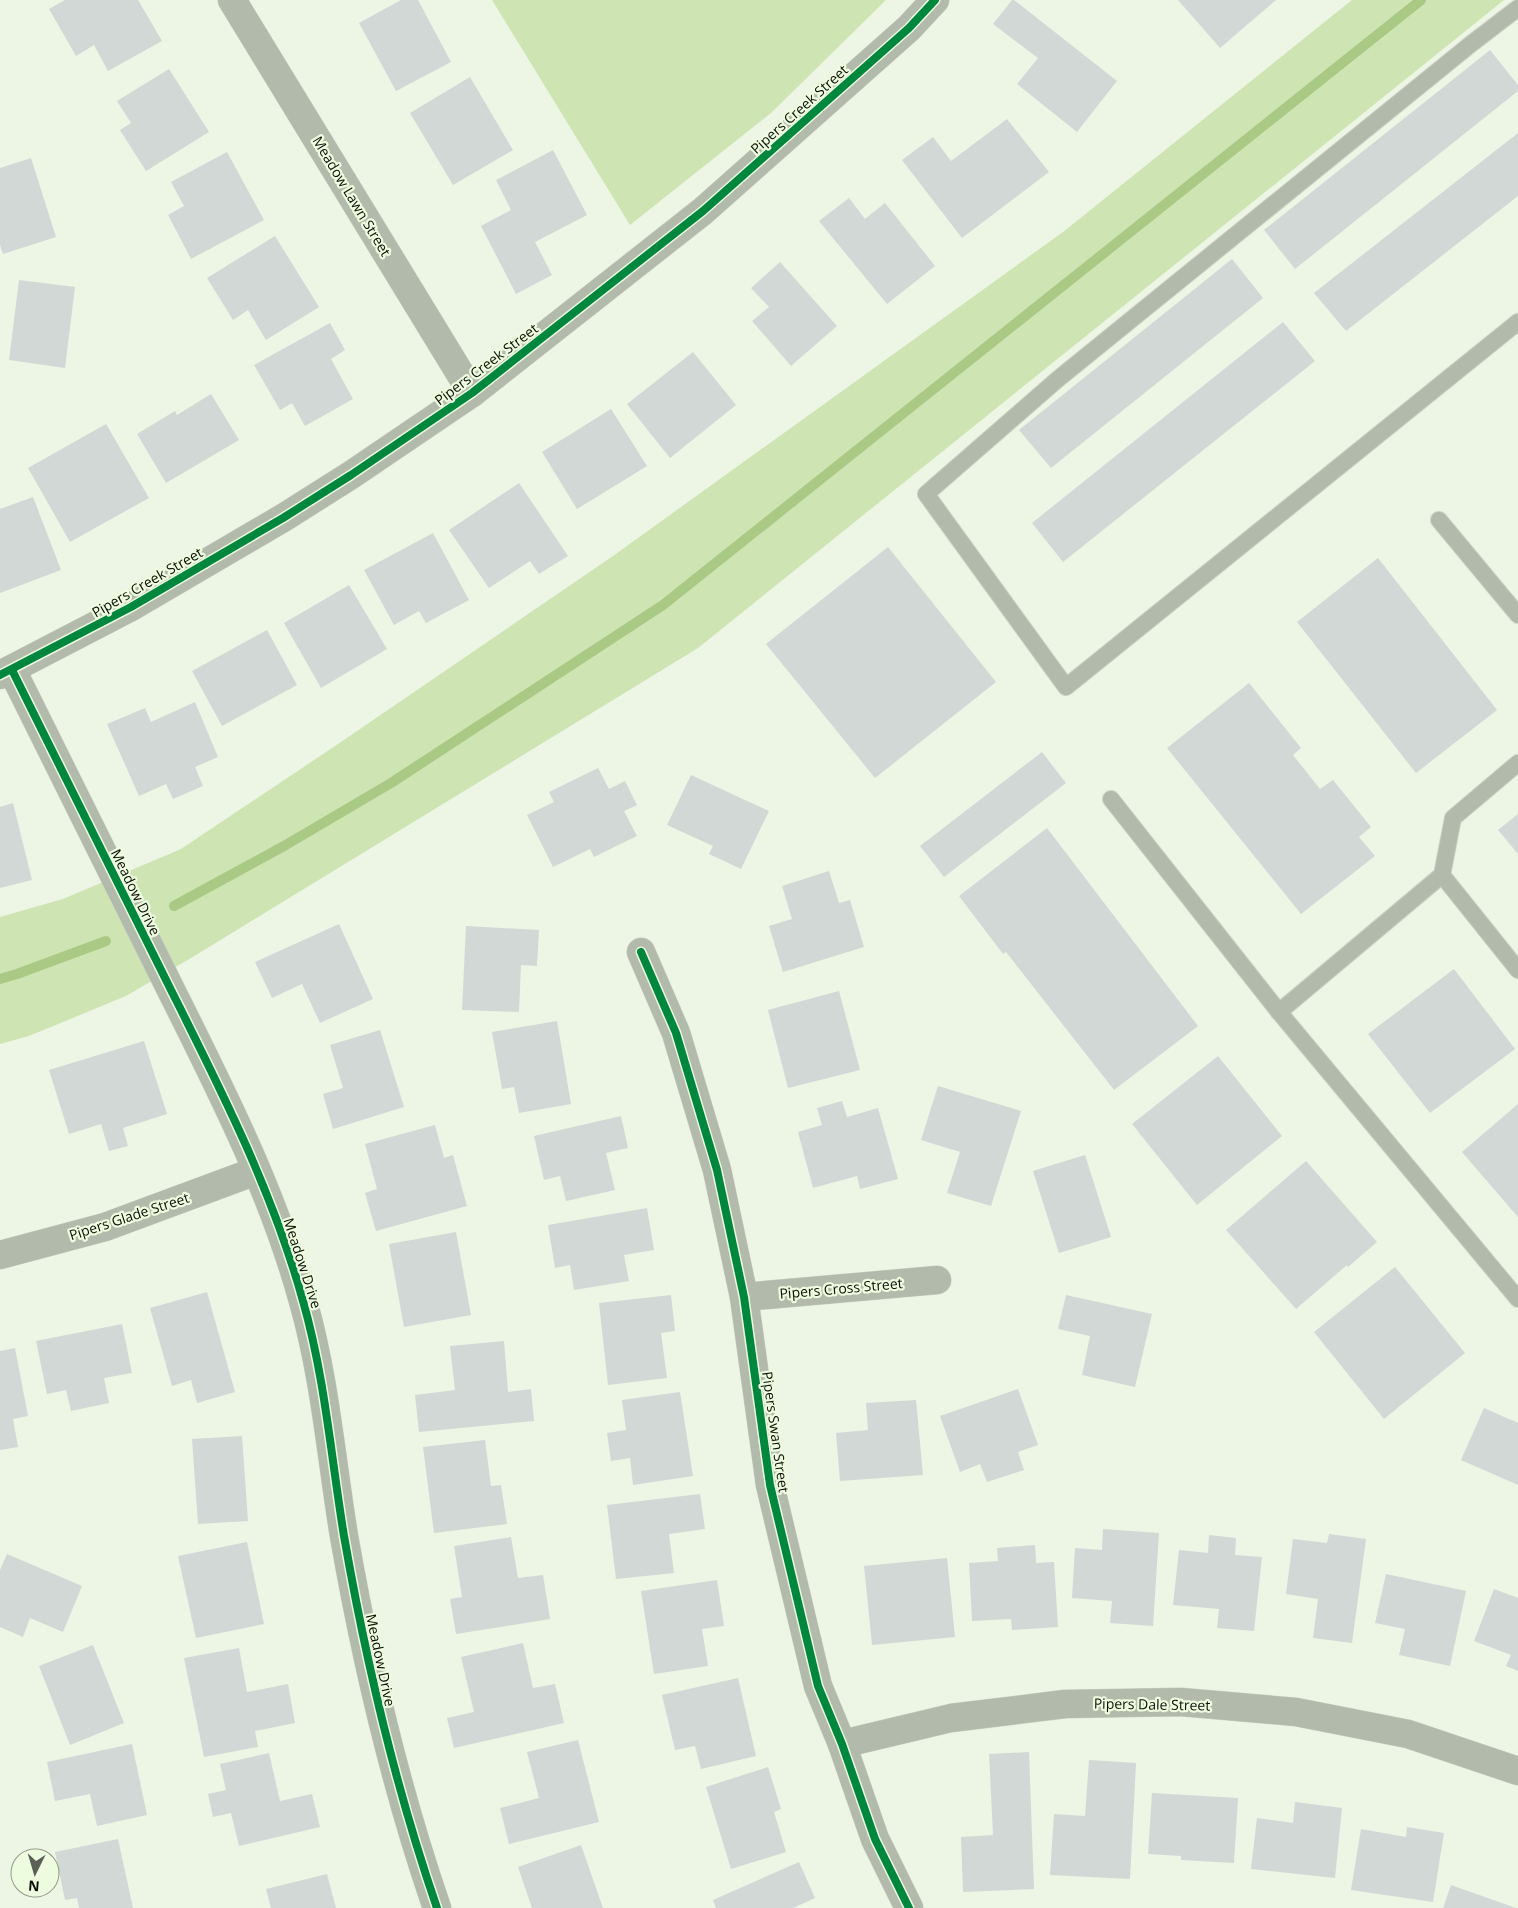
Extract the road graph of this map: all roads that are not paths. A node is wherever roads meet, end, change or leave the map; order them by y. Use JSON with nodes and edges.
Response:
{"nodes":[{"id":1,"x":232,"y":0,"type":"edge"},
{"id":2,"x":935,"y":0,"type":"edge"},
{"id":3,"x":1518,"y":8,"type":"edge"},
{"id":4,"x":1518,"y":322,"type":"edge"},
{"id":5,"x":472,"y":392,"type":"junction"},
{"id":6,"x":1439,"y":520,"type":"dead end"},
{"id":7,"x":1518,"y":615,"type":"edge"},
{"id":8,"x":6,"y":672,"type":"edge"},
{"id":9,"x":1518,"y":763,"type":"edge"},
{"id":10,"x":1111,"y":799,"type":"dead end"},
{"id":11,"x":1442,"y":875,"type":"junction"},
{"id":12,"x":641,"y":952,"type":"dead end"},
{"id":13,"x":1518,"y":970,"type":"edge"},
{"id":14,"x":1279,"y":1012,"type":"junction"},
{"id":15,"x":256,"y":1171,"type":"junction"},
{"id":16,"x":0,"y":1255,"type":"edge"},
{"id":17,"x":937,"y":1280,"type":"dead end"},
{"id":18,"x":744,"y":1297,"type":"junction"},
{"id":19,"x":1518,"y":1299,"type":"edge"},
{"id":20,"x":842,"y":1744,"type":"junction"},
{"id":21,"x":1518,"y":1771,"type":"edge"},
{"id":22,"x":437,"y":1908,"type":"edge"},
{"id":23,"x":909,"y":1908,"type":"edge"}],
"edges":[{"from":1,"to":5,"type":"street","name":"Meadow Lawn Street"},
{"from":2,"to":5,"type":"street","name":"Pipers Creek Street"},
{"from":3,"to":4,"type":"lane"},
{"from":5,"to":8,"type":"street","name":"Pipers Creek Street"},
{"from":6,"to":7,"type":"lane"},
{"from":8,"to":15,"type":"street","name":"Meadow Drive"},
{"from":9,"to":11,"type":"lane"},
{"from":10,"to":14,"type":"lane"},
{"from":11,"to":13,"type":"lane"},
{"from":11,"to":14,"type":"lane"},
{"from":12,"to":18,"type":"street","name":"Pipers Swan Street"},
{"from":14,"to":19,"type":"lane"},
{"from":15,"to":16,"type":"street","name":"Pipers Glade Street"},
{"from":15,"to":22,"type":"street","name":"Meadow Drive"},
{"from":17,"to":18,"type":"street","name":"Pipers Cross Street"},
{"from":18,"to":20,"type":"street","name":"Pipers Swan Street"},
{"from":20,"to":21,"type":"street","name":"Pipers Dale Street"},
{"from":20,"to":23,"type":"street","name":"Pipers Swan Street"}]}
